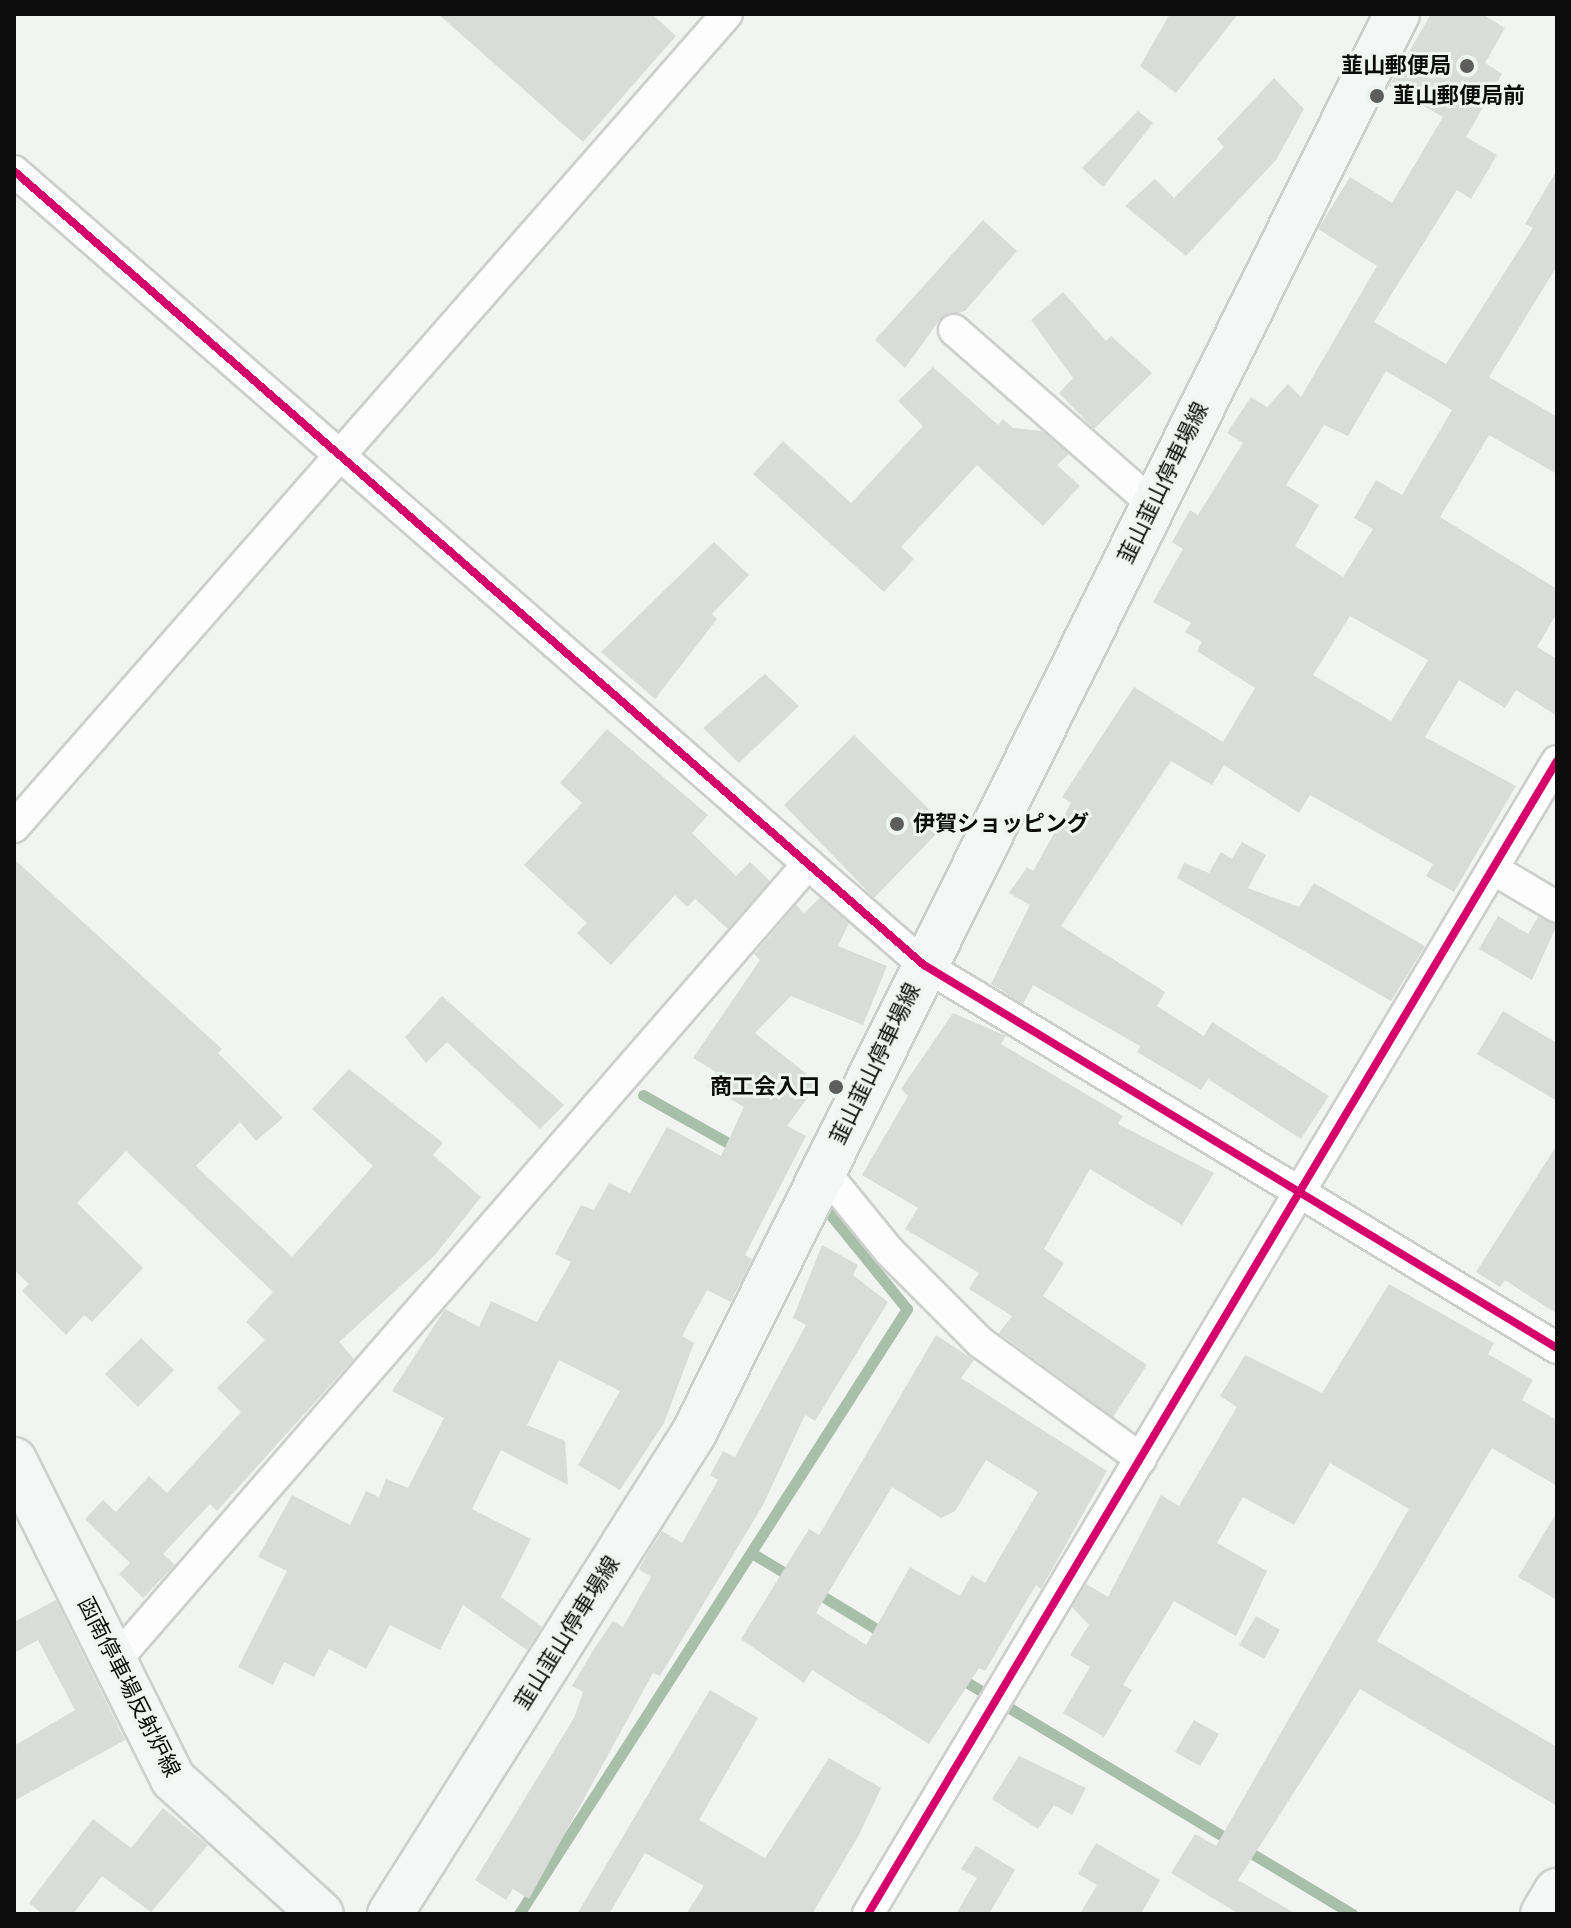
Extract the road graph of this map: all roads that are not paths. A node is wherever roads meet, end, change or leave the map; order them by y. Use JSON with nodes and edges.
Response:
{"nodes":[{"id":1,"x":727,"y":14,"type":"edge"},
{"id":2,"x":1397,"y":14,"type":"edge"},
{"id":3,"x":14,"y":171,"type":"edge"},
{"id":4,"x":954,"y":330,"type":"dead end"},
{"id":5,"x":339,"y":457,"type":"junction"},
{"id":6,"x":1153,"y":504,"type":"junction"},
{"id":7,"x":1557,"y":762,"type":"edge"},
{"id":8,"x":14,"y":827,"type":"edge"},
{"id":9,"x":808,"y":864,"type":"junction"},
{"id":10,"x":1493,"y":869,"type":"junction"},
{"id":11,"x":1557,"y":907,"type":"edge"},
{"id":12,"x":924,"y":965,"type":"junction"},
{"id":13,"x":823,"y":1170,"type":"junction"},
{"id":14,"x":1300,"y":1193,"type":"junction"},
{"id":15,"x":1557,"y":1348,"type":"edge"},
{"id":16,"x":1141,"y":1459,"type":"junction"},
{"id":17,"x":14,"y":1460,"type":"edge"},
{"id":18,"x":116,"y":1660,"type":"junction"},
{"id":19,"x":1557,"y":1891,"type":"edge"},
{"id":20,"x":321,"y":1914,"type":"edge"},
{"id":21,"x":390,"y":1914,"type":"edge"},
{"id":22,"x":868,"y":1914,"type":"edge"},
{"id":23,"x":1543,"y":1914,"type":"edge"}],
"edges":[{"from":1,"to":5,"type":"street"},
{"from":2,"to":6,"type":"main road","name":"韮山韮山停車場線"},
{"from":3,"to":5,"type":"street"},
{"from":4,"to":6,"type":"street"},
{"from":5,"to":8,"type":"street"},
{"from":5,"to":9,"type":"street"},
{"from":6,"to":12,"type":"main road","name":"韮山韮山停車場線"},
{"from":7,"to":10,"type":"street"},
{"from":9,"to":12,"type":"street"},
{"from":9,"to":18,"type":"street"},
{"from":10,"to":11,"type":"street"},
{"from":10,"to":14,"type":"street"},
{"from":12,"to":13,"type":"main road","name":"韮山韮山停車場線"},
{"from":12,"to":14,"type":"street"},
{"from":13,"to":16,"type":"street"},
{"from":13,"to":21,"type":"main road","name":"韮山韮山停車場線"},
{"from":14,"to":15,"type":"street"},
{"from":14,"to":16,"type":"street"},
{"from":16,"to":22,"type":"street"},
{"from":17,"to":18,"type":"main road","name":"函南停車場反射炉線"},
{"from":18,"to":20,"type":"main road","name":"函南停車場反射炉線"},
{"from":19,"to":23,"type":"main road"}]}
